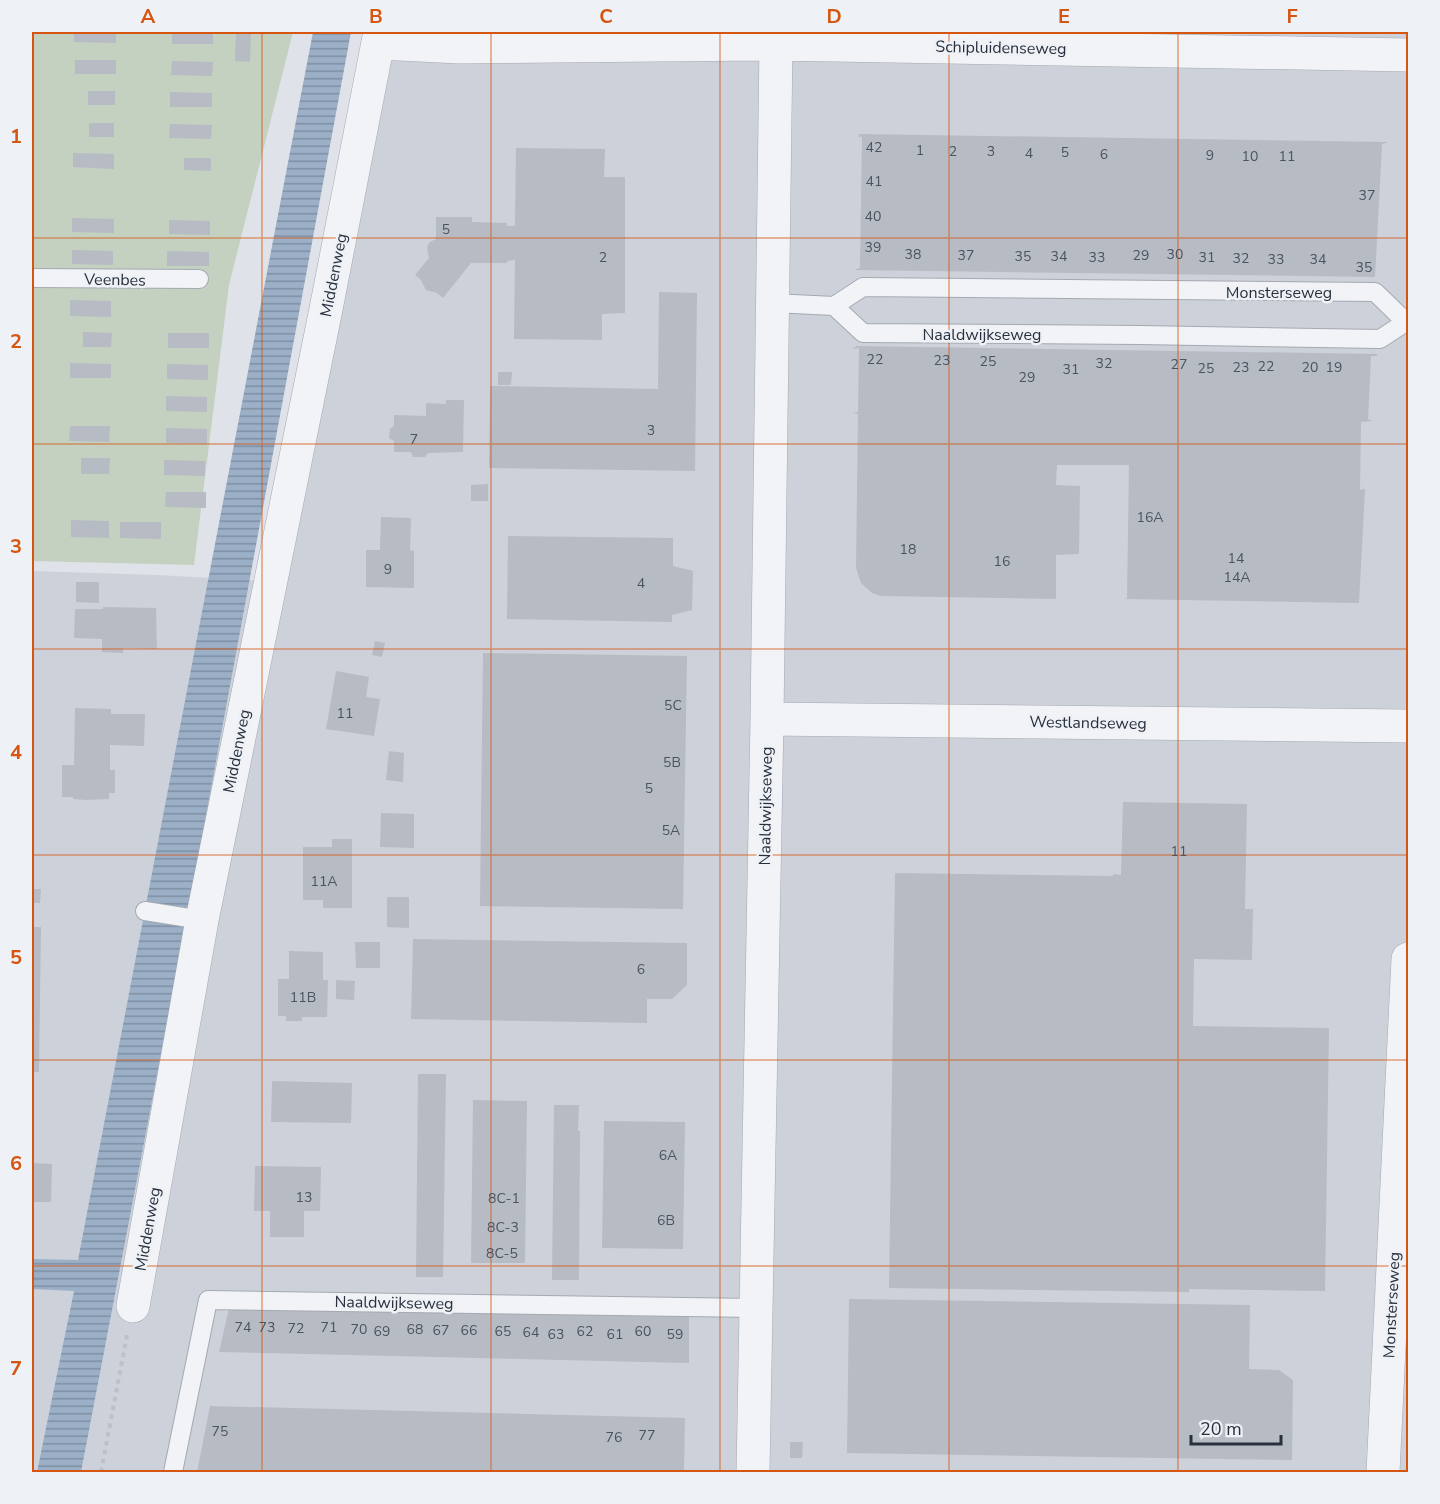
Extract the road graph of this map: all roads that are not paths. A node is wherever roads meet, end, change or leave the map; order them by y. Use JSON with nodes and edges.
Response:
{"nodes":[{"id":1,"x":379,"y":37,"type":"edge"},
{"id":2,"x":776,"y":44,"type":"junction"},
{"id":3,"x":1408,"y":55,"type":"edge"},
{"id":4,"x":32,"y":278,"type":"edge"},
{"id":5,"x":199,"y":279,"type":"dead end"},
{"id":6,"x":772,"y":303,"type":"junction"},
{"id":7,"x":834,"y":306,"type":"junction"},
{"id":8,"x":1407,"y":322,"type":"edge"},
{"id":9,"x":1140,"y":335,"type":"joint"},
{"id":10,"x":767,"y":719,"type":"junction"},
{"id":11,"x":1408,"y":726,"type":"edge"},
{"id":12,"x":145,"y":911,"type":"dead end"},
{"id":13,"x":194,"y":919,"type":"junction"},
{"id":14,"x":1408,"y":959,"type":"edge"},
{"id":15,"x":133,"y":1306,"type":"road end"},
{"id":16,"x":756,"y":1308,"type":"junction"},
{"id":17,"x":173,"y":1473,"type":"edge"},
{"id":18,"x":753,"y":1473,"type":"edge"},
{"id":19,"x":1383,"y":1473,"type":"edge"}],
"edges":[{"from":1,"to":2,"type":"street","name":"Schipluidenseweg"},
{"from":1,"to":13,"type":"street","name":"Middenweg"},
{"from":2,"to":3,"type":"street","name":"Schipluidenseweg"},
{"from":2,"to":6,"type":"street","name":"Naaldwijkseweg"},
{"from":4,"to":5,"type":"lane","name":"Veenbes"},
{"from":6,"to":7,"type":"lane"},
{"from":6,"to":10,"type":"street","name":"Naaldwijkseweg"},
{"from":7,"to":8,"type":"lane","name":"Monsterseweg"},
{"from":7,"to":9,"type":"lane","name":"Naaldwijkseweg"},
{"from":8,"to":9,"type":"lane","name":"Monsterseweg"},
{"from":10,"to":11,"type":"street","name":"Westlandseweg"},
{"from":10,"to":16,"type":"street","name":"Naaldwijkseweg"},
{"from":12,"to":13,"type":"lane"},
{"from":13,"to":15,"type":"street","name":"Middenweg"},
{"from":14,"to":19,"type":"street","name":"Monsterseweg"},
{"from":16,"to":17,"type":"lane","name":"Naaldwijkseweg"},
{"from":16,"to":18,"type":"street","name":"Naaldwijkseweg"}]}
